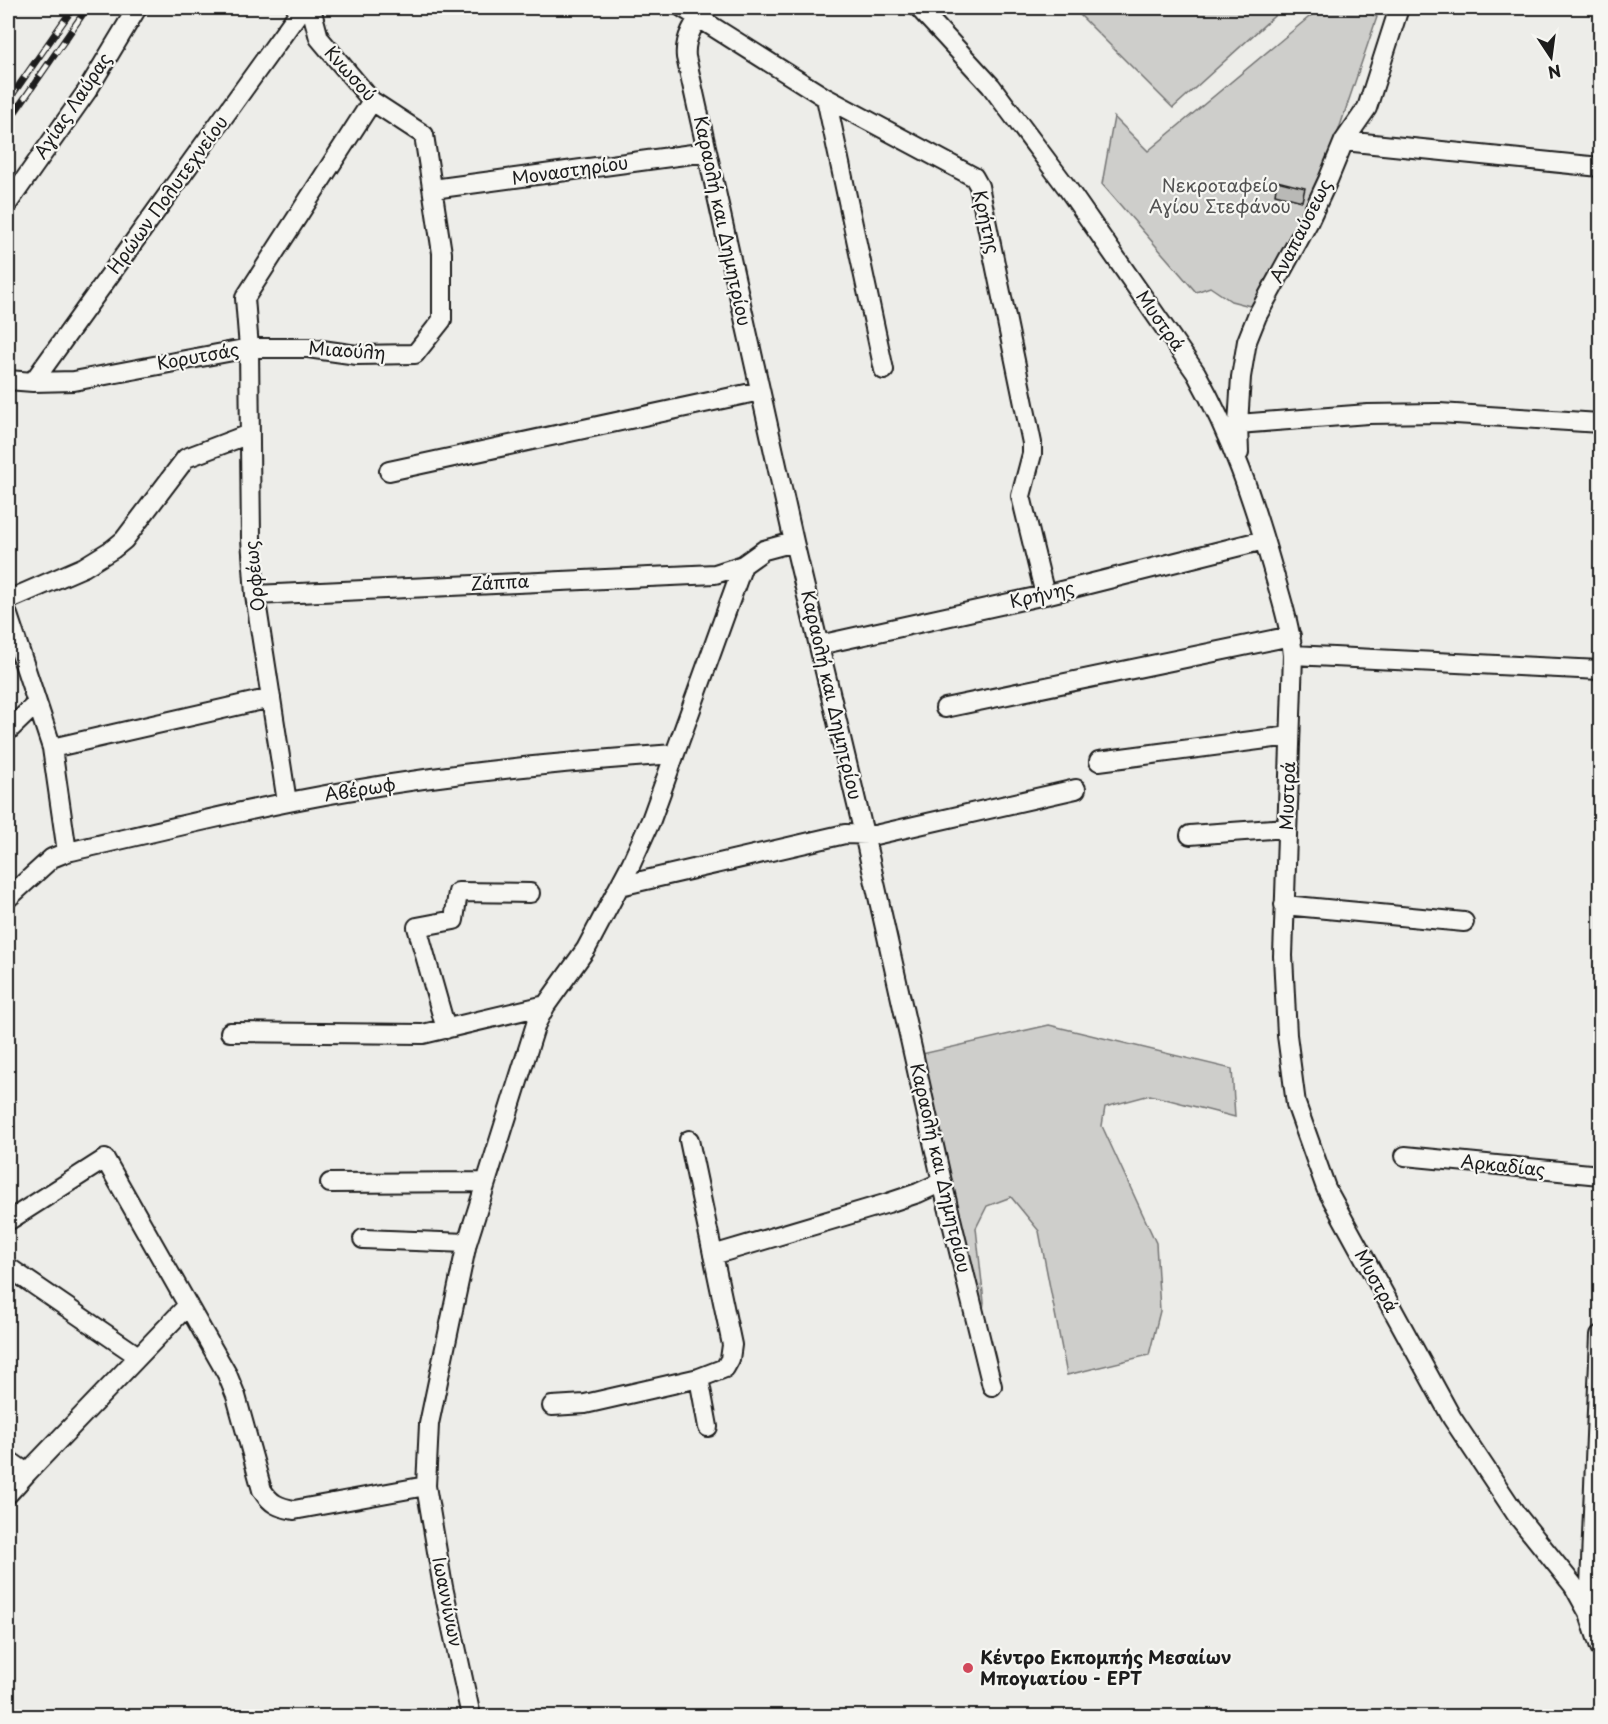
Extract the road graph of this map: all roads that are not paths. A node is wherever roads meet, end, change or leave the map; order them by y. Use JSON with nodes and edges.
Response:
{"nodes":[{"id":1,"x":136,"y":8,"type":"edge"},
{"id":2,"x":302,"y":8,"type":"edge"},
{"id":3,"x":311,"y":8,"type":"edge"},
{"id":4,"x":919,"y":8,"type":"edge"},
{"id":5,"x":1399,"y":8,"type":"edge"},
{"id":6,"x":696,"y":11,"type":"edge"},
{"id":7,"x":826,"y":98,"type":"junction"},
{"id":8,"x":372,"y":102,"type":"junction"},
{"id":9,"x":1344,"y":141,"type":"junction"},
{"id":10,"x":707,"y":152,"type":"junction"},
{"id":11,"x":1600,"y":167,"type":"edge"},
{"id":12,"x":433,"y":189,"type":"junction"},
{"id":13,"x":8,"y":203,"type":"edge"},
{"id":14,"x":249,"y":348,"type":"junction"},
{"id":15,"x":884,"y":370,"type":"dead end"},
{"id":16,"x":8,"y":380,"type":"edge"},
{"id":17,"x":33,"y":382,"type":"junction"},
{"id":18,"x":760,"y":391,"type":"junction"},
{"id":19,"x":1600,"y":423,"type":"edge"},
{"id":20,"x":1238,"y":424,"type":"junction"},
{"id":21,"x":249,"y":434,"type":"junction"},
{"id":22,"x":1240,"y":463,"type":"junction"},
{"id":23,"x":389,"y":471,"type":"dead end"},
{"id":24,"x":1264,"y":540,"type":"junction"},
{"id":25,"x":794,"y":542,"type":"junction"},
{"id":26,"x":743,"y":565,"type":"junction"},
{"id":27,"x":255,"y":595,"type":"junction"},
{"id":28,"x":1045,"y":596,"type":"junction"},
{"id":29,"x":8,"y":600,"type":"edge"},
{"id":30,"x":8,"y":615,"type":"edge"},
{"id":31,"x":1291,"y":636,"type":"junction"},
{"id":32,"x":819,"y":645,"type":"junction"},
{"id":33,"x":1293,"y":656,"type":"junction"},
{"id":34,"x":1600,"y":670,"type":"edge"},
{"id":35,"x":271,"y":698,"type":"junction"},
{"id":36,"x":37,"y":703,"type":"junction"},
{"id":37,"x":945,"y":708,"type":"dead end"},
{"id":38,"x":8,"y":731,"type":"edge"},
{"id":39,"x":1290,"y":736,"type":"junction"},
{"id":40,"x":52,"y":748,"type":"junction"},
{"id":41,"x":674,"y":754,"type":"junction"},
{"id":42,"x":1099,"y":761,"type":"dead end"},
{"id":43,"x":1076,"y":789,"type":"dead end"},
{"id":44,"x":287,"y":802,"type":"junction"},
{"id":45,"x":1287,"y":828,"type":"junction"},
{"id":46,"x":864,"y":834,"type":"junction"},
{"id":47,"x":1190,"y":835,"type":"dead end"},
{"id":48,"x":60,"y":855,"type":"junction"},
{"id":49,"x":620,"y":886,"type":"junction"},
{"id":50,"x":530,"y":893,"type":"dead end"},
{"id":51,"x":8,"y":898,"type":"edge"},
{"id":52,"x":1284,"y":905,"type":"junction"},
{"id":53,"x":1464,"y":922,"type":"dead end"},
{"id":54,"x":546,"y":1005,"type":"junction"},
{"id":55,"x":446,"y":1029,"type":"junction"},
{"id":56,"x":230,"y":1032,"type":"dead end"},
{"id":57,"x":689,"y":1140,"type":"dead end"},
{"id":58,"x":1405,"y":1156,"type":"dead end"},
{"id":59,"x":1600,"y":1175,"type":"edge"},
{"id":60,"x":486,"y":1182,"type":"junction"},
{"id":61,"x":942,"y":1182,"type":"junction"},
{"id":62,"x":330,"y":1183,"type":"dead end"},
{"id":63,"x":8,"y":1221,"type":"edge"},
{"id":64,"x":363,"y":1239,"type":"dead end"},
{"id":65,"x":467,"y":1243,"type":"junction"},
{"id":66,"x":713,"y":1255,"type":"junction"},
{"id":67,"x":8,"y":1267,"type":"edge"},
{"id":68,"x":188,"y":1305,"type":"junction"},
{"id":69,"x":1600,"y":1335,"type":"edge"},
{"id":70,"x":138,"y":1356,"type":"junction"},
{"id":71,"x":699,"y":1378,"type":"junction"},
{"id":72,"x":992,"y":1386,"type":"dead end"},
{"id":73,"x":552,"y":1406,"type":"dead end"},
{"id":74,"x":708,"y":1427,"type":"dead end"},
{"id":75,"x":8,"y":1460,"type":"edge"},
{"id":76,"x":27,"y":1473,"type":"junction"},
{"id":77,"x":426,"y":1486,"type":"junction"},
{"id":78,"x":8,"y":1494,"type":"edge"},
{"id":79,"x":1589,"y":1614,"type":"junction"},
{"id":80,"x":1600,"y":1647,"type":"edge"},
{"id":81,"x":471,"y":1716,"type":"edge"}],
"edges":[{"from":1,"to":13,"type":"street","name":"Αγίας Λαύρας"},
{"from":2,"to":17,"type":"street","name":"Ηρώων Πολυτεχνείου"},
{"from":3,"to":8,"type":"street","name":"Κνωσού"},
{"from":4,"to":22,"type":"street","name":"Μυστρά"},
{"from":5,"to":9,"type":"street","name":"Αναπαύσεως"},
{"from":6,"to":7,"type":"street","name":"Κρήτης"},
{"from":6,"to":10,"type":"street","name":"Καραολή και Δημητρίου"},
{"from":7,"to":15,"type":"street"},
{"from":7,"to":28,"type":"street","name":"Κρήτης"},
{"from":8,"to":12,"type":"street","name":"Κνωσού"},
{"from":8,"to":14,"type":"street","name":"Κορυτσάς"},
{"from":9,"to":11,"type":"street"},
{"from":9,"to":20,"type":"street","name":"Αναπαύσεως"},
{"from":10,"to":12,"type":"street","name":"Μοναστηρίου"},
{"from":10,"to":18,"type":"street","name":"Καραολή και Δημητρίου"},
{"from":12,"to":14,"type":"street","name":"Μιαούλη"},
{"from":14,"to":17,"type":"street","name":"Κορυτσάς"},
{"from":14,"to":21,"type":"street","name":"Ορφέως"},
{"from":16,"to":17,"type":"street","name":"Κορυτσάς"},
{"from":18,"to":23,"type":"street"},
{"from":18,"to":25,"type":"street","name":"Καραολή και Δημητρίου"},
{"from":19,"to":20,"type":"street"},
{"from":20,"to":22,"type":"street","name":"Αναπαύσεως"},
{"from":21,"to":27,"type":"street","name":"Ορφέως"},
{"from":21,"to":29,"type":"street"},
{"from":22,"to":24,"type":"street","name":"Μυστρά"},
{"from":24,"to":28,"type":"street","name":"Κρήνης"},
{"from":24,"to":31,"type":"street","name":"Μυστρά"},
{"from":25,"to":26,"type":"street","name":"Ζάππα"},
{"from":25,"to":32,"type":"street","name":"Καραολή και Δημητρίου"},
{"from":26,"to":27,"type":"street","name":"Ζάππα"},
{"from":26,"to":41,"type":"street","name":"Ιωαννίνων"},
{"from":27,"to":35,"type":"street","name":"Ορφέως"},
{"from":28,"to":32,"type":"street","name":"Κρήνης"},
{"from":30,"to":36,"type":"street"},
{"from":31,"to":33,"type":"street","name":"Μυστρά"},
{"from":31,"to":37,"type":"street"},
{"from":32,"to":46,"type":"street","name":"Καραολή και Δημητρίου"},
{"from":33,"to":34,"type":"street"},
{"from":33,"to":39,"type":"street","name":"Μυστρά"},
{"from":35,"to":40,"type":"street"},
{"from":35,"to":44,"type":"street","name":"Ορφέως"},
{"from":36,"to":38,"type":"street"},
{"from":36,"to":40,"type":"street"},
{"from":39,"to":42,"type":"street"},
{"from":39,"to":45,"type":"street","name":"Μυστρά"},
{"from":40,"to":48,"type":"street"},
{"from":41,"to":44,"type":"street","name":"Αβέρωφ"},
{"from":41,"to":49,"type":"street","name":"Ιωαννίνων"},
{"from":43,"to":46,"type":"street"},
{"from":44,"to":48,"type":"street","name":"Αβέρωφ"},
{"from":45,"to":47,"type":"street"},
{"from":45,"to":52,"type":"street","name":"Μυστρά"},
{"from":46,"to":49,"type":"street"},
{"from":46,"to":61,"type":"street","name":"Καραολή και Δημητρίου"},
{"from":48,"to":51,"type":"street"},
{"from":49,"to":54,"type":"street","name":"Ιωαννίνων"},
{"from":50,"to":55,"type":"street"},
{"from":52,"to":53,"type":"street"},
{"from":52,"to":79,"type":"street","name":"Μυστρά"},
{"from":54,"to":55,"type":"street"},
{"from":54,"to":60,"type":"street","name":"Ιωαννίνων"},
{"from":55,"to":56,"type":"street"},
{"from":57,"to":66,"type":"street"},
{"from":58,"to":59,"type":"street","name":"Αρκαδίας"},
{"from":60,"to":62,"type":"street"},
{"from":60,"to":65,"type":"street","name":"Ιωαννίνων"},
{"from":61,"to":66,"type":"street"},
{"from":61,"to":72,"type":"street","name":"Καραολή και Δημητρίου"},
{"from":63,"to":68,"type":"street"},
{"from":64,"to":65,"type":"street"},
{"from":65,"to":77,"type":"street","name":"Ιωαννίνων"},
{"from":66,"to":71,"type":"street"},
{"from":67,"to":70,"type":"street"},
{"from":68,"to":70,"type":"street"},
{"from":68,"to":77,"type":"street"},
{"from":69,"to":79,"type":"street"},
{"from":70,"to":76,"type":"street"},
{"from":71,"to":73,"type":"street"},
{"from":71,"to":74,"type":"street"},
{"from":75,"to":76,"type":"street"},
{"from":76,"to":78,"type":"street"},
{"from":77,"to":81,"type":"street","name":"Ιωαννίνων"},
{"from":79,"to":80,"type":"street"}]}
